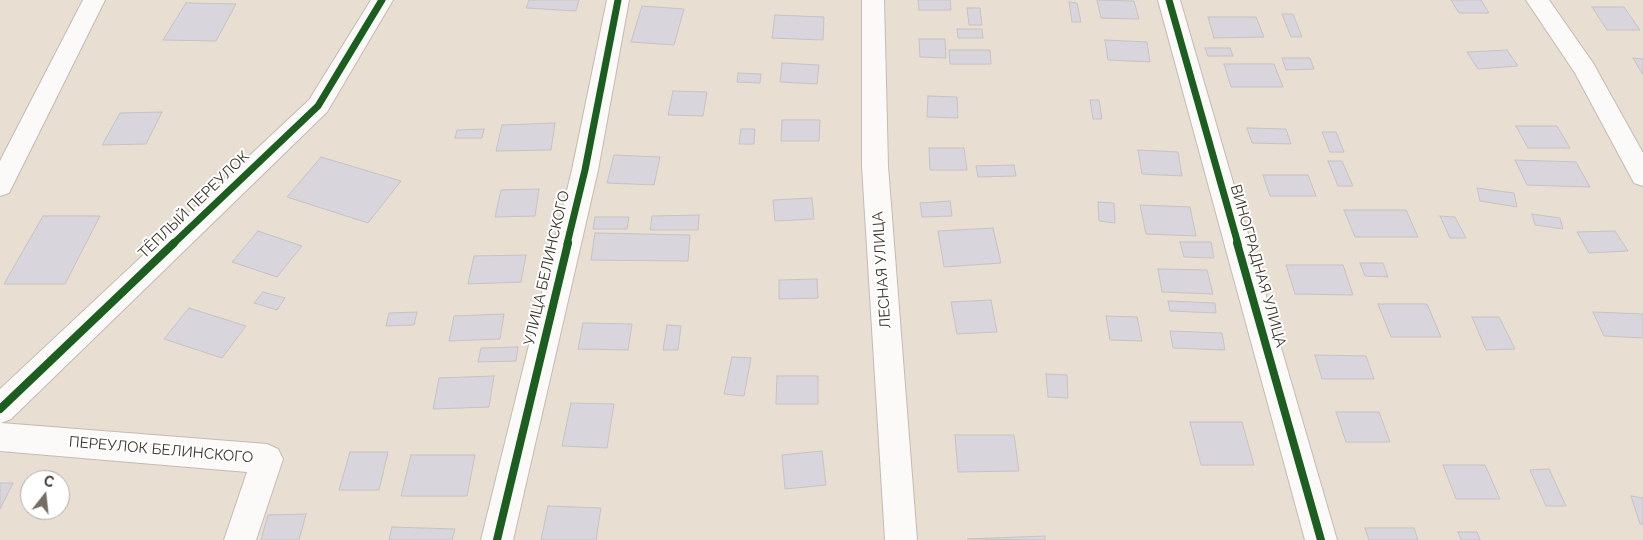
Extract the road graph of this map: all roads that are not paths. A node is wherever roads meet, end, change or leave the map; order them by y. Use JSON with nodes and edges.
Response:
{"nodes":[{"id":1,"x":94,"y":0,"type":"edge"},
{"id":2,"x":382,"y":0,"type":"edge"},
{"id":3,"x":618,"y":0,"type":"edge"},
{"id":4,"x":873,"y":0,"type":"edge"},
{"id":5,"x":1169,"y":0,"type":"edge"},
{"id":6,"x":1537,"y":0,"type":"edge"},
{"id":7,"x":1643,"y":176,"type":"edge"},
{"id":8,"x":0,"y":186,"type":"edge"},
{"id":9,"x":0,"y":409,"type":"edge"},
{"id":10,"x":0,"y":437,"type":"edge"},
{"id":11,"x":240,"y":540,"type":"edge"},
{"id":12,"x":497,"y":540,"type":"edge"},
{"id":13,"x":901,"y":540,"type":"edge"},
{"id":14,"x":1321,"y":540,"type":"edge"}],
"edges":[{"from":1,"to":8,"type":"street"},
{"from":2,"to":9,"type":"street","name":"ТЁПЛЫЙ ПЕРЕУЛОК"},
{"from":3,"to":12,"type":"street","name":"УЛИЦА БЕЛИНСКОГО"},
{"from":4,"to":13,"type":"street","name":"ЛЕСНАЯ УЛИЦА"},
{"from":5,"to":14,"type":"street","name":"ВИНОГРАДНАЯ УЛИЦА"},
{"from":6,"to":7,"type":"street"},
{"from":10,"to":11,"type":"street","name":"ПЕРЕУЛОК БЕЛИНСКОГО"}]}
